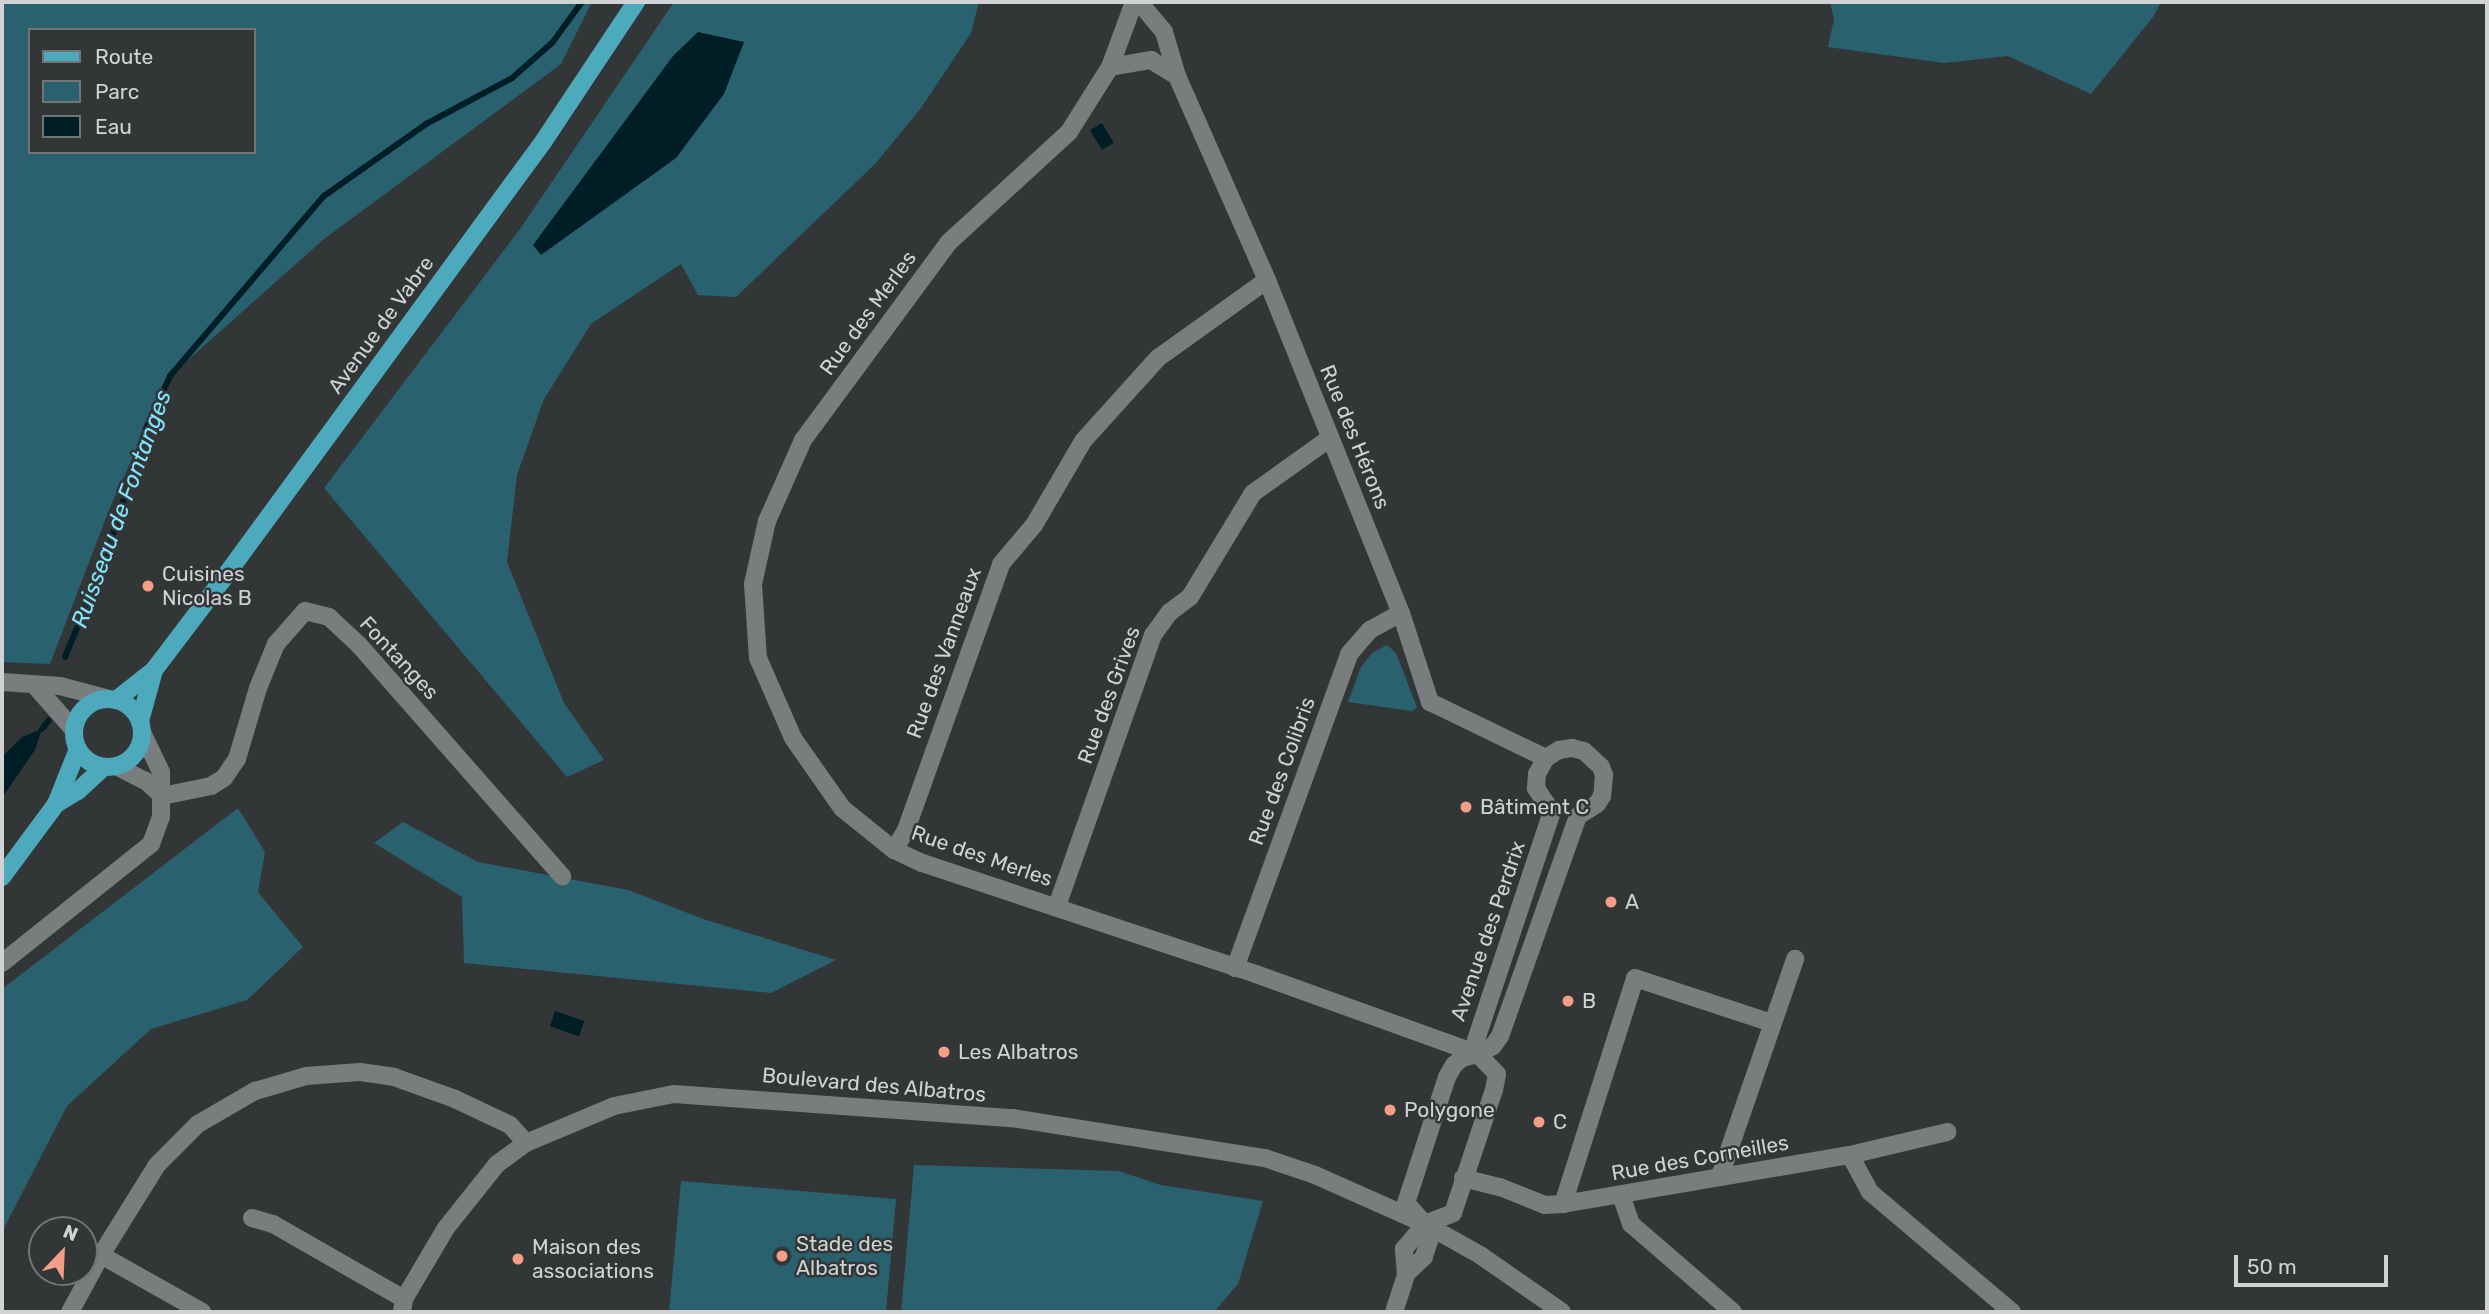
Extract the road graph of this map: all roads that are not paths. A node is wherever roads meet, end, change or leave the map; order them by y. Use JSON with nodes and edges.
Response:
{"nodes":[{"id":1,"x":636,"y":2,"type":"edge"},
{"id":2,"x":1134,"y":2,"type":"edge"},
{"id":3,"x":1139,"y":2,"type":"edge"},
{"id":4,"x":1110,"y":67,"type":"junction"},
{"id":5,"x":1177,"y":76,"type":"junction"},
{"id":6,"x":1267,"y":280,"type":"junction"},
{"id":7,"x":1330,"y":438,"type":"junction"},
{"id":8,"x":1401,"y":613,"type":"junction"},
{"id":9,"x":154,"y":670,"type":"junction"},
{"id":10,"x":2,"y":682,"type":"edge"},
{"id":11,"x":36,"y":687,"type":"junction"},
{"id":12,"x":111,"y":699,"type":"junction"},
{"id":13,"x":141,"y":726,"type":"junction"},
{"id":14,"x":74,"y":730,"type":"junction"},
{"id":15,"x":78,"y":749,"type":"junction"},
{"id":16,"x":1546,"y":758,"type":"junction"},
{"id":17,"x":110,"y":767,"type":"junction"},
{"id":18,"x":162,"y":796,"type":"junction"},
{"id":19,"x":56,"y":804,"type":"junction"},
{"id":20,"x":894,"y":850,"type":"junction"},
{"id":21,"x":562,"y":876,"type":"dead end"},
{"id":22,"x":2,"y":877,"type":"edge"},
{"id":23,"x":1057,"y":906,"type":"junction"},
{"id":24,"x":1795,"y":959,"type":"dead end"},
{"id":25,"x":2,"y":963,"type":"edge"},
{"id":26,"x":1235,"y":968,"type":"junction"},
{"id":27,"x":1772,"y":1023,"type":"junction"},
{"id":28,"x":1478,"y":1054,"type":"junction"},
{"id":29,"x":1947,"y":1132,"type":"dead end"},
{"id":30,"x":526,"y":1143,"type":"junction"},
{"id":31,"x":1850,"y":1155,"type":"junction"},
{"id":32,"x":1720,"y":1176,"type":"junction"},
{"id":33,"x":1463,"y":1178,"type":"junction"},
{"id":34,"x":1621,"y":1195,"type":"junction"},
{"id":35,"x":1563,"y":1204,"type":"junction"},
{"id":36,"x":252,"y":1218,"type":"dead end"},
{"id":37,"x":1425,"y":1224,"type":"junction"},
{"id":38,"x":101,"y":1255,"type":"junction"},
{"id":39,"x":403,"y":1306,"type":"edge"},
{"id":40,"x":70,"y":1312,"type":"edge"},
{"id":41,"x":202,"y":1312,"type":"edge"},
{"id":42,"x":1394,"y":1312,"type":"edge"},
{"id":43,"x":1562,"y":1312,"type":"edge"},
{"id":44,"x":1733,"y":1312,"type":"edge"},
{"id":45,"x":2012,"y":1312,"type":"edge"}],
"edges":[{"from":1,"to":9,"type":"main road","name":"Avenue de Vabre"},
{"from":2,"to":4,"type":"street"},
{"from":3,"to":5,"type":"street","name":"Rue des Hérons"},
{"from":4,"to":5,"type":"street"},
{"from":4,"to":20,"type":"street","name":"Rue des Merles"},
{"from":5,"to":6,"type":"street","name":"Rue des Hérons"},
{"from":6,"to":7,"type":"street","name":"Rue des Hérons"},
{"from":6,"to":20,"type":"street","name":"Rue des Vanneaux"},
{"from":7,"to":8,"type":"street","name":"Rue des Hérons"},
{"from":7,"to":23,"type":"street","name":"Rue des Grives"},
{"from":8,"to":16,"type":"street","name":"Rue des Hérons"},
{"from":8,"to":26,"type":"street","name":"Rue des Colibris"},
{"from":9,"to":12,"type":"main road","name":"Avenue de Vabre"},
{"from":9,"to":13,"type":"main road","name":"Avenue de Vabre"},
{"from":10,"to":11,"type":"street"},
{"from":11,"to":12,"type":"street"},
{"from":11,"to":14,"type":"street"},
{"from":12,"to":13,"type":"main road"},
{"from":12,"to":14,"type":"main road"},
{"from":13,"to":17,"type":"main road"},
{"from":13,"to":18,"type":"street"},
{"from":14,"to":15,"type":"main road"},
{"from":15,"to":17,"type":"main road"},
{"from":15,"to":19,"type":"main road"},
{"from":16,"to":28,"type":"street","name":"Avenue des Perdrix"},
{"from":16,"to":28,"type":"street","name":"Avenue des Perdrix"},
{"from":17,"to":18,"type":"street"},
{"from":17,"to":19,"type":"main road"},
{"from":18,"to":21,"type":"street","name":"Fontanges"},
{"from":18,"to":25,"type":"street"},
{"from":19,"to":22,"type":"main road"},
{"from":20,"to":23,"type":"street","name":"Rue des Merles"},
{"from":23,"to":26,"type":"street","name":"Rue des Merles"},
{"from":24,"to":27,"type":"street"},
{"from":26,"to":28,"type":"street","name":"Rue des Merles"},
{"from":27,"to":32,"type":"street"},
{"from":27,"to":35,"type":"street"},
{"from":28,"to":33,"type":"street","name":"Avenue des Perdrix"},
{"from":28,"to":37,"type":"street","name":"Avenue des Perdrix"},
{"from":29,"to":31,"type":"street","name":"Rue des Corneilles"},
{"from":30,"to":37,"type":"street","name":"Boulevard des Albatros"},
{"from":30,"to":38,"type":"street"},
{"from":30,"to":39,"type":"street","name":"Boulevard des Albatros"},
{"from":31,"to":32,"type":"street","name":"Rue des Corneilles"},
{"from":31,"to":45,"type":"street"},
{"from":32,"to":34,"type":"street","name":"Rue des Corneilles"},
{"from":33,"to":35,"type":"street","name":"Rue des Corneilles"},
{"from":33,"to":37,"type":"street","name":"Avenue des Perdrix"},
{"from":34,"to":35,"type":"street","name":"Rue des Corneilles"},
{"from":34,"to":44,"type":"street"},
{"from":36,"to":39,"type":"street"},
{"from":37,"to":42,"type":"street"},
{"from":37,"to":43,"type":"street","name":"Boulevard des Albatros"},
{"from":38,"to":40,"type":"street"},
{"from":38,"to":41,"type":"street"}]}
